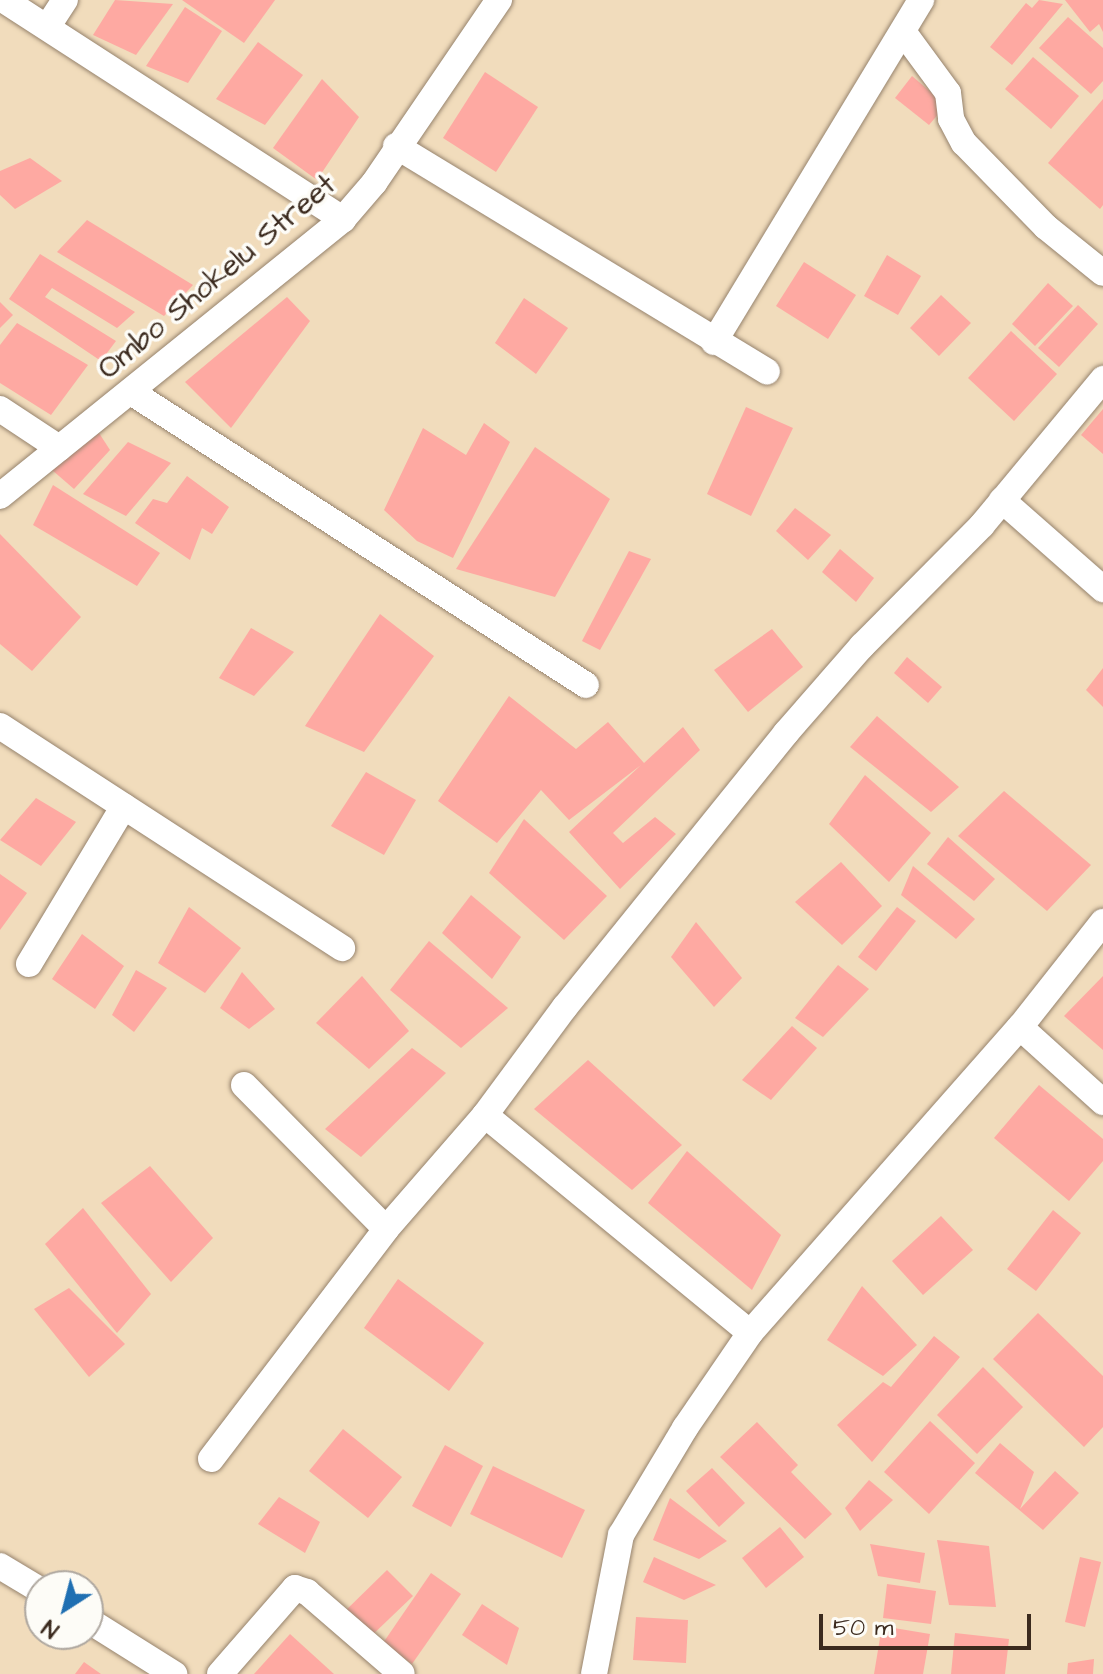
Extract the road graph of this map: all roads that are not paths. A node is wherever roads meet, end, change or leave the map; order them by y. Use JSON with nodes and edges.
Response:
{"nodes":[{"id":1,"x":4,"y":0,"type":"edge"},
{"id":2,"x":65,"y":0,"type":"edge"},
{"id":3,"x":499,"y":0,"type":"edge"},
{"id":4,"x":921,"y":0,"type":"edge"},
{"id":5,"x":48,"y":26,"type":"junction"},
{"id":6,"x":904,"y":33,"type":"junction"},
{"id":7,"x":396,"y":146,"type":"junction"},
{"id":8,"x":343,"y":219,"type":"junction"},
{"id":9,"x":1103,"y":273,"type":"edge"},
{"id":10,"x":714,"y":342,"type":"junction"},
{"id":11,"x":767,"y":372,"type":"dead end"},
{"id":12,"x":1103,"y":379,"type":"edge"},
{"id":13,"x":131,"y":392,"type":"junction"},
{"id":14,"x":0,"y":409,"type":"edge"},
{"id":15,"x":59,"y":448,"type":"junction"},
{"id":16,"x":0,"y":496,"type":"edge"},
{"id":17,"x":1002,"y":500,"type":"junction"},
{"id":18,"x":1103,"y":589,"type":"edge"},
{"id":19,"x":586,"y":685,"type":"dead end"},
{"id":20,"x":0,"y":726,"type":"edge"},
{"id":21,"x":124,"y":806,"type":"junction"},
{"id":22,"x":1103,"y":922,"type":"edge"},
{"id":23,"x":342,"y":948,"type":"dead end"},
{"id":24,"x":29,"y":964,"type":"dead end"},
{"id":25,"x":1020,"y":1027,"type":"junction"},
{"id":26,"x":244,"y":1085,"type":"dead end"},
{"id":27,"x":1103,"y":1102,"type":"edge"},
{"id":28,"x":485,"y":1115,"type":"junction"},
{"id":29,"x":386,"y":1229,"type":"junction"},
{"id":30,"x":750,"y":1333,"type":"junction"},
{"id":31,"x":211,"y":1459,"type":"dead end"},
{"id":32,"x":0,"y":1566,"type":"edge"},
{"id":33,"x":24,"y":1580,"type":"edge"},
{"id":34,"x":104,"y":1630,"type":"edge"},
{"id":35,"x":174,"y":1674,"type":"edge"},
{"id":36,"x":220,"y":1674,"type":"edge"},
{"id":37,"x":402,"y":1674,"type":"edge"},
{"id":38,"x":594,"y":1674,"type":"edge"}],
"edges":[{"from":1,"to":5,"type":"street"},
{"from":2,"to":5,"type":"street"},
{"from":3,"to":7,"type":"street","name":"Ombo Shokelu Street"},
{"from":4,"to":6,"type":"street"},
{"from":5,"to":8,"type":"street"},
{"from":6,"to":9,"type":"street"},
{"from":6,"to":10,"type":"street"},
{"from":7,"to":8,"type":"street","name":"Ombo Shokelu Street"},
{"from":7,"to":10,"type":"street"},
{"from":8,"to":13,"type":"street","name":"Ombo Shokelu Street"},
{"from":10,"to":11,"type":"street"},
{"from":12,"to":17,"type":"street"},
{"from":13,"to":15,"type":"street","name":"Ombo Shokelu Street"},
{"from":13,"to":19,"type":"street"},
{"from":14,"to":15,"type":"street"},
{"from":15,"to":16,"type":"street","name":"Ombo Shokelu Street"},
{"from":17,"to":18,"type":"street"},
{"from":17,"to":28,"type":"street"},
{"from":20,"to":21,"type":"street"},
{"from":21,"to":23,"type":"street"},
{"from":21,"to":24,"type":"street"},
{"from":22,"to":25,"type":"street"},
{"from":25,"to":27,"type":"street"},
{"from":25,"to":30,"type":"street"},
{"from":26,"to":29,"type":"street"},
{"from":28,"to":29,"type":"street"},
{"from":28,"to":30,"type":"street"},
{"from":29,"to":31,"type":"street"},
{"from":30,"to":38,"type":"street"},
{"from":32,"to":33,"type":"street"},
{"from":34,"to":35,"type":"street"},
{"from":36,"to":37,"type":"street"}]}
